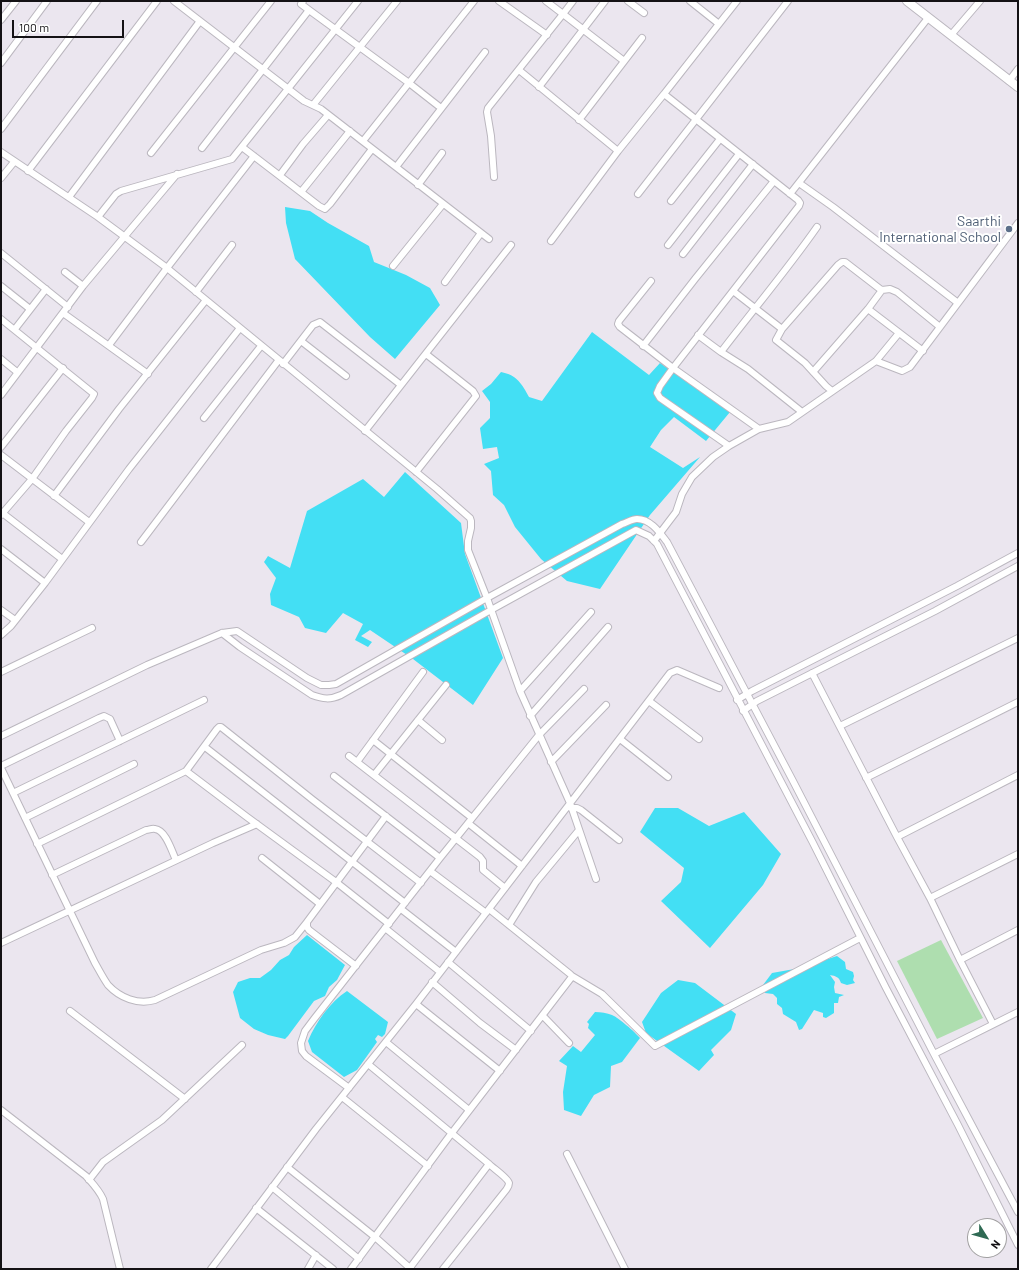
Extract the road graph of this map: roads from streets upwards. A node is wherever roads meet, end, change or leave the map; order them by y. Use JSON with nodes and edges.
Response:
{"nodes":[{"id":1,"x":16,"y":1,"type":"edge"},
{"id":2,"x":47,"y":1,"type":"edge"},
{"id":3,"x":97,"y":1,"type":"edge"},
{"id":4,"x":157,"y":1,"type":"edge"},
{"id":5,"x":174,"y":1,"type":"edge"},
{"id":6,"x":358,"y":1,"type":"edge"},
{"id":7,"x":397,"y":1,"type":"edge"},
{"id":8,"x":474,"y":1,"type":"edge"},
{"id":9,"x":499,"y":1,"type":"edge"},
{"id":10,"x":546,"y":1,"type":"edge"},
{"id":11,"x":573,"y":1,"type":"edge"},
{"id":12,"x":606,"y":1,"type":"edge"},
{"id":13,"x":628,"y":1,"type":"edge"},
{"id":14,"x":690,"y":1,"type":"edge"},
{"id":15,"x":737,"y":1,"type":"edge"},
{"id":16,"x":788,"y":1,"type":"edge"},
{"id":17,"x":907,"y":1,"type":"edge"},
{"id":18,"x":980,"y":1,"type":"edge"},
{"id":19,"x":269,"y":2,"type":"edge"},
{"id":20,"x":300,"y":2,"type":"edge"},
{"id":21,"x":309,"y":10,"type":"junction"},
{"id":22,"x":644,"y":13,"type":"dead end"},
{"id":23,"x":563,"y":14,"type":"junction"},
{"id":24,"x":928,"y":18,"type":"junction"},
{"id":25,"x":1,"y":20,"type":"edge"},
{"id":26,"x":200,"y":21,"type":"junction"},
{"id":27,"x":719,"y":24,"type":"junction"},
{"id":28,"x":584,"y":29,"type":"junction"},
{"id":29,"x":335,"y":30,"type":"junction"},
{"id":30,"x":547,"y":35,"type":"junction"},
{"id":31,"x":951,"y":35,"type":"junction"},
{"id":32,"x":642,"y":38,"type":"dead end"},
{"id":33,"x":359,"y":46,"type":"junction"},
{"id":34,"x":235,"y":48,"type":"junction"},
{"id":35,"x":485,"y":52,"type":"dead end"},
{"id":36,"x":624,"y":61,"type":"junction"},
{"id":37,"x":1,"y":63,"type":"edge"},
{"id":38,"x":1018,"y":69,"type":"edge"},
{"id":39,"x":263,"y":70,"type":"junction"},
{"id":40,"x":519,"y":70,"type":"junction"},
{"id":41,"x":1009,"y":81,"type":"junction"},
{"id":42,"x":409,"y":83,"type":"junction"},
{"id":43,"x":539,"y":87,"type":"junction"},
{"id":44,"x":1018,"y":87,"type":"edge"},
{"id":45,"x":288,"y":89,"type":"junction"},
{"id":46,"x":664,"y":94,"type":"junction"},
{"id":47,"x":313,"y":105,"type":"junction"},
{"id":48,"x":441,"y":108,"type":"junction"},
{"id":49,"x":328,"y":115,"type":"junction"},
{"id":50,"x":578,"y":120,"type":"junction"},
{"id":51,"x":695,"y":120,"type":"junction"},
{"id":52,"x":1,"y":129,"type":"edge"},
{"id":53,"x":350,"y":131,"type":"junction"},
{"id":54,"x":720,"y":139,"type":"junction"},
{"id":55,"x":363,"y":141,"type":"junction"},
{"id":56,"x":242,"y":147,"type":"junction"},
{"id":57,"x":202,"y":148,"type":"dead end"},
{"id":58,"x":372,"y":149,"type":"junction"},
{"id":59,"x":618,"y":151,"type":"junction"},
{"id":60,"x":1,"y":152,"type":"edge"},
{"id":61,"x":151,"y":153,"type":"dead end"},
{"id":62,"x":442,"y":153,"type":"dead end"},
{"id":63,"x":739,"y":154,"type":"junction"},
{"id":64,"x":254,"y":156,"type":"junction"},
{"id":65,"x":14,"y":162,"type":"junction"},
{"id":66,"x":752,"y":164,"type":"junction"},
{"id":67,"x":396,"y":167,"type":"junction"},
{"id":68,"x":28,"y":171,"type":"junction"},
{"id":69,"x":177,"y":174,"type":"junction"},
{"id":70,"x":280,"y":175,"type":"junction"},
{"id":71,"x":494,"y":177,"type":"dead end"},
{"id":72,"x":1,"y":178,"type":"edge"},
{"id":73,"x":774,"y":181,"type":"junction"},
{"id":74,"x":799,"y":183,"type":"junction"},
{"id":75,"x":418,"y":185,"type":"junction"},
{"id":76,"x":301,"y":192,"type":"junction"},
{"id":77,"x":638,"y":194,"type":"dead end"},
{"id":78,"x":790,"y":194,"type":"junction"},
{"id":79,"x":69,"y":197,"type":"junction"},
{"id":80,"x":671,"y":201,"type":"dead end"},
{"id":81,"x":443,"y":204,"type":"junction"},
{"id":82,"x":98,"y":217,"type":"junction"},
{"id":83,"x":1018,"y":223,"type":"edge"},
{"id":84,"x":817,"y":227,"type":"dead end"},
{"id":85,"x":481,"y":233,"type":"junction"},
{"id":86,"x":126,"y":237,"type":"junction"},
{"id":87,"x":489,"y":239,"type":"dead end"},
{"id":88,"x":550,"y":241,"type":"dead end"},
{"id":89,"x":232,"y":245,"type":"dead end"},
{"id":90,"x":511,"y":245,"type":"dead end"},
{"id":91,"x":668,"y":245,"type":"dead end"},
{"id":92,"x":1,"y":253,"type":"edge"},
{"id":93,"x":683,"y":254,"type":"dead end"},
{"id":94,"x":393,"y":266,"type":"dead end"},
{"id":95,"x":167,"y":268,"type":"junction"},
{"id":96,"x":65,"y":272,"type":"dead end"},
{"id":97,"x":651,"y":281,"type":"dead end"},
{"id":98,"x":445,"y":282,"type":"dead end"},
{"id":99,"x":1,"y":286,"type":"edge"},
{"id":100,"x":83,"y":286,"type":"junction"},
{"id":101,"x":46,"y":289,"type":"junction"},
{"id":102,"x":882,"y":290,"type":"junction"},
{"id":103,"x":196,"y":292,"type":"junction"},
{"id":104,"x":733,"y":292,"type":"junction"},
{"id":105,"x":206,"y":300,"type":"junction"},
{"id":106,"x":958,"y":303,"type":"junction"},
{"id":107,"x":68,"y":306,"type":"junction"},
{"id":108,"x":754,"y":308,"type":"junction"},
{"id":109,"x":30,"y":309,"type":"junction"},
{"id":110,"x":868,"y":309,"type":"junction"},
{"id":111,"x":63,"y":312,"type":"junction"},
{"id":112,"x":1,"y":319,"type":"edge"},
{"id":113,"x":940,"y":327,"type":"junction"},
{"id":114,"x":240,"y":328,"type":"junction"},
{"id":115,"x":15,"y":329,"type":"junction"},
{"id":116,"x":782,"y":329,"type":"junction"},
{"id":117,"x":899,"y":333,"type":"junction"},
{"id":118,"x":698,"y":335,"type":"junction"},
{"id":119,"x":301,"y":341,"type":"junction"},
{"id":120,"x":109,"y":346,"type":"junction"},
{"id":121,"x":261,"y":346,"type":"junction"},
{"id":122,"x":643,"y":346,"type":"junction"},
{"id":123,"x":37,"y":347,"type":"junction"},
{"id":124,"x":923,"y":351,"type":"junction"},
{"id":125,"x":721,"y":352,"type":"junction"},
{"id":126,"x":426,"y":354,"type":"junction"},
{"id":127,"x":1,"y":359,"type":"edge"},
{"id":128,"x":876,"y":361,"type":"junction"},
{"id":129,"x":281,"y":362,"type":"junction"},
{"id":130,"x":63,"y":368,"type":"junction"},
{"id":131,"x":673,"y":368,"type":"junction"},
{"id":132,"x":17,"y":372,"type":"junction"},
{"id":133,"x":813,"y":372,"type":"junction"},
{"id":134,"x":148,"y":374,"type":"junction"},
{"id":135,"x":346,"y":376,"type":"dead end"},
{"id":136,"x":4,"y":385,"type":"edge"},
{"id":137,"x":401,"y":385,"type":"junction"},
{"id":138,"x":832,"y":391,"type":"junction"},
{"id":139,"x":1,"y":394,"type":"edge"},
{"id":140,"x":802,"y":412,"type":"junction"},
{"id":141,"x":204,"y":418,"type":"dead end"},
{"id":142,"x":759,"y":429,"type":"junction"},
{"id":143,"x":365,"y":432,"type":"junction"},
{"id":144,"x":729,"y":446,"type":"junction"},
{"id":145,"x":1,"y":448,"type":"edge"},
{"id":146,"x":1,"y":455,"type":"edge"},
{"id":147,"x":416,"y":472,"type":"junction"},
{"id":148,"x":32,"y":479,"type":"junction"},
{"id":149,"x":54,"y":496,"type":"junction"},
{"id":150,"x":1,"y":513,"type":"edge"},
{"id":151,"x":89,"y":522,"type":"junction"},
{"id":152,"x":660,"y":533,"type":"junction"},
{"id":153,"x":654,"y":541,"type":"junction"},
{"id":154,"x":141,"y":542,"type":"dead end"},
{"id":155,"x":1,"y":549,"type":"edge"},
{"id":156,"x":1018,"y":553,"type":"edge"},
{"id":157,"x":62,"y":559,"type":"junction"},
{"id":158,"x":1018,"y":566,"type":"edge"},
{"id":159,"x":45,"y":583,"type":"junction"},
{"id":160,"x":487,"y":598,"type":"junction"},
{"id":161,"x":1,"y":610,"type":"edge"},
{"id":162,"x":491,"y":610,"type":"junction"},
{"id":163,"x":591,"y":612,"type":"dead end"},
{"id":164,"x":15,"y":620,"type":"junction"},
{"id":165,"x":608,"y":627,"type":"dead end"},
{"id":166,"x":92,"y":628,"type":"dead end"},
{"id":167,"x":222,"y":633,"type":"junction"},
{"id":168,"x":1,"y":635,"type":"edge"},
{"id":169,"x":1018,"y":638,"type":"edge"},
{"id":170,"x":1,"y":672,"type":"edge"},
{"id":171,"x":423,"y":672,"type":"dead end"},
{"id":172,"x":812,"y":673,"type":"junction"},
{"id":173,"x":446,"y":685,"type":"dead end"},
{"id":174,"x":719,"y":688,"type":"dead end"},
{"id":175,"x":584,"y":689,"type":"dead end"},
{"id":176,"x":520,"y":691,"type":"junction"},
{"id":177,"x":747,"y":694,"type":"junction"},
{"id":178,"x":204,"y":700,"type":"dead end"},
{"id":179,"x":737,"y":700,"type":"junction"},
{"id":180,"x":649,"y":701,"type":"junction"},
{"id":181,"x":1018,"y":702,"type":"edge"},
{"id":182,"x":606,"y":705,"type":"dead end"},
{"id":183,"x":753,"y":705,"type":"junction"},
{"id":184,"x":743,"y":711,"type":"junction"},
{"id":185,"x":530,"y":716,"type":"junction"},
{"id":186,"x":418,"y":720,"type":"junction"},
{"id":187,"x":840,"y":726,"type":"junction"},
{"id":188,"x":539,"y":735,"type":"junction"},
{"id":189,"x":1,"y":736,"type":"edge"},
{"id":190,"x":620,"y":739,"type":"junction"},
{"id":191,"x":699,"y":739,"type":"dead end"},
{"id":192,"x":120,"y":740,"type":"junction"},
{"id":193,"x":373,"y":740,"type":"junction"},
{"id":194,"x":442,"y":740,"type":"dead end"},
{"id":195,"x":205,"y":747,"type":"junction"},
{"id":196,"x":390,"y":754,"type":"junction"},
{"id":197,"x":349,"y":756,"type":"dead end"},
{"id":198,"x":357,"y":762,"type":"junction"},
{"id":199,"x":552,"y":762,"type":"junction"},
{"id":200,"x":134,"y":764,"type":"dead end"},
{"id":201,"x":1,"y":767,"type":"edge"},
{"id":202,"x":186,"y":771,"type":"junction"},
{"id":203,"x":374,"y":775,"type":"junction"},
{"id":204,"x":1018,"y":775,"type":"edge"},
{"id":205,"x":334,"y":776,"type":"dead end"},
{"id":206,"x":668,"y":777,"type":"dead end"},
{"id":207,"x":866,"y":778,"type":"junction"},
{"id":208,"x":13,"y":794,"type":"junction"},
{"id":209,"x":571,"y":806,"type":"junction"},
{"id":210,"x":386,"y":816,"type":"junction"},
{"id":211,"x":25,"y":818,"type":"junction"},
{"id":212,"x":472,"y":818,"type":"junction"},
{"id":213,"x":257,"y":824,"type":"junction"},
{"id":214,"x":468,"y":824,"type":"junction"},
{"id":215,"x":579,"y":830,"type":"junction"},
{"id":216,"x":897,"y":838,"type":"junction"},
{"id":217,"x":456,"y":839,"type":"junction"},
{"id":218,"x":619,"y":840,"type":"dead end"},
{"id":219,"x":366,"y":841,"type":"junction"},
{"id":220,"x":37,"y":844,"type":"junction"},
{"id":221,"x":1018,"y":854,"type":"edge"},
{"id":222,"x":262,"y":858,"type":"dead end"},
{"id":223,"x":440,"y":858,"type":"junction"},
{"id":224,"x":176,"y":860,"type":"junction"},
{"id":225,"x":351,"y":861,"type":"junction"},
{"id":226,"x":522,"y":866,"type":"junction"},
{"id":227,"x":430,"y":870,"type":"junction"},
{"id":228,"x":52,"y":875,"type":"junction"},
{"id":229,"x":596,"y":878,"type":"dead end"},
{"id":230,"x":336,"y":882,"type":"junction"},
{"id":231,"x":421,"y":882,"type":"junction"},
{"id":232,"x":505,"y":888,"type":"junction"},
{"id":233,"x":930,"y":898,"type":"junction"},
{"id":234,"x":405,"y":903,"type":"junction"},
{"id":235,"x":320,"y":904,"type":"junction"},
{"id":236,"x":401,"y":909,"type":"junction"},
{"id":237,"x":70,"y":910,"type":"junction"},
{"id":238,"x":487,"y":911,"type":"junction"},
{"id":239,"x":307,"y":922,"type":"junction"},
{"id":240,"x":387,"y":926,"type":"junction"},
{"id":241,"x":508,"y":926,"type":"junction"},
{"id":242,"x":1018,"y":930,"type":"edge"},
{"id":243,"x":860,"y":938,"type":"junction"},
{"id":244,"x":1,"y":943,"type":"edge"},
{"id":245,"x":456,"y":952,"type":"junction"},
{"id":246,"x":960,"y":960,"type":"junction"},
{"id":247,"x":448,"y":962,"type":"junction"},
{"id":248,"x":356,"y":966,"type":"junction"},
{"id":249,"x":440,"y":972,"type":"junction"},
{"id":250,"x":572,"y":976,"type":"junction"},
{"id":251,"x":432,"y":982,"type":"junction"},
{"id":252,"x":416,"y":1004,"type":"junction"},
{"id":253,"x":70,"y":1011,"type":"dead end"},
{"id":254,"x":1018,"y":1012,"type":"edge"},
{"id":255,"x":543,"y":1016,"type":"junction"},
{"id":256,"x":993,"y":1024,"type":"junction"},
{"id":257,"x":532,"y":1031,"type":"junction"},
{"id":258,"x":386,"y":1042,"type":"junction"},
{"id":259,"x":569,"y":1043,"type":"dead end"},
{"id":260,"x":242,"y":1045,"type":"dead end"},
{"id":261,"x":516,"y":1050,"type":"junction"},
{"id":262,"x":934,"y":1054,"type":"junction"},
{"id":263,"x":368,"y":1064,"type":"junction"},
{"id":264,"x":500,"y":1071,"type":"junction"},
{"id":265,"x":349,"y":1088,"type":"junction"},
{"id":266,"x":342,"y":1097,"type":"junction"},
{"id":267,"x":185,"y":1099,"type":"junction"},
{"id":268,"x":1,"y":1110,"type":"edge"},
{"id":269,"x":470,"y":1110,"type":"junction"},
{"id":270,"x":451,"y":1134,"type":"junction"},
{"id":271,"x":567,"y":1154,"type":"dead end"},
{"id":272,"x":489,"y":1164,"type":"junction"},
{"id":273,"x":428,"y":1166,"type":"junction"},
{"id":274,"x":287,"y":1167,"type":"junction"},
{"id":275,"x":89,"y":1180,"type":"junction"},
{"id":276,"x":272,"y":1187,"type":"junction"},
{"id":277,"x":256,"y":1208,"type":"junction"},
{"id":278,"x":1018,"y":1212,"type":"edge"},
{"id":279,"x":375,"y":1236,"type":"junction"},
{"id":280,"x":1018,"y":1245,"type":"edge"},
{"id":281,"x":316,"y":1255,"type":"junction"},
{"id":282,"x":359,"y":1259,"type":"junction"},
{"id":283,"x":120,"y":1269,"type":"edge"},
{"id":284,"x":211,"y":1269,"type":"edge"},
{"id":285,"x":308,"y":1269,"type":"edge"},
{"id":286,"x":333,"y":1269,"type":"edge"},
{"id":287,"x":351,"y":1269,"type":"edge"},
{"id":288,"x":410,"y":1269,"type":"edge"},
{"id":289,"x":443,"y":1269,"type":"edge"},
{"id":290,"x":625,"y":1269,"type":"edge"}],
"edges":[{"from":1,"to":25,"type":"street"},
{"from":2,"to":37,"type":"street"},
{"from":3,"to":52,"type":"street"},
{"from":4,"to":68,"type":"street"},
{"from":5,"to":26,"type":"street"},
{"from":6,"to":29,"type":"street"},
{"from":7,"to":33,"type":"street"},
{"from":8,"to":42,"type":"street"},
{"from":9,"to":30,"type":"street"},
{"from":10,"to":23,"type":"street"},
{"from":11,"to":23,"type":"street"},
{"from":12,"to":28,"type":"street"},
{"from":13,"to":22,"type":"street"},
{"from":14,"to":27,"type":"street"},
{"from":15,"to":27,"type":"street"},
{"from":16,"to":51,"type":"street"},
{"from":17,"to":24,"type":"street"},
{"from":18,"to":31,"type":"street"},
{"from":19,"to":34,"type":"street"},
{"from":20,"to":21,"type":"street"},
{"from":21,"to":29,"type":"street"},
{"from":21,"to":39,"type":"street"},
{"from":23,"to":28,"type":"street"},
{"from":23,"to":30,"type":"street"},
{"from":24,"to":31,"type":"street"},
{"from":24,"to":74,"type":"street"},
{"from":26,"to":34,"type":"street"},
{"from":26,"to":79,"type":"street"},
{"from":27,"to":46,"type":"street"},
{"from":28,"to":36,"type":"street"},
{"from":28,"to":43,"type":"street"},
{"from":29,"to":33,"type":"street"},
{"from":29,"to":45,"type":"street"},
{"from":30,"to":40,"type":"street"},
{"from":31,"to":41,"type":"street"},
{"from":32,"to":36,"type":"street"},
{"from":33,"to":42,"type":"street"},
{"from":33,"to":47,"type":"street"},
{"from":34,"to":39,"type":"street"},
{"from":34,"to":61,"type":"street"},
{"from":35,"to":48,"type":"street"},
{"from":36,"to":50,"type":"street"},
{"from":38,"to":41,"type":"street"},
{"from":39,"to":45,"type":"street"},
{"from":39,"to":57,"type":"street"},
{"from":40,"to":43,"type":"street"},
{"from":40,"to":71,"type":"street"},
{"from":41,"to":44,"type":"street"},
{"from":42,"to":48,"type":"street"},
{"from":42,"to":55,"type":"street"},
{"from":43,"to":50,"type":"street"},
{"from":45,"to":47,"type":"street"},
{"from":45,"to":56,"type":"street"},
{"from":46,"to":51,"type":"street"},
{"from":46,"to":59,"type":"street"},
{"from":47,"to":49,"type":"street"},
{"from":48,"to":67,"type":"street"},
{"from":49,"to":53,"type":"street"},
{"from":49,"to":70,"type":"street"},
{"from":50,"to":59,"type":"street"},
{"from":51,"to":54,"type":"street"},
{"from":51,"to":77,"type":"street"},
{"from":53,"to":55,"type":"street"},
{"from":53,"to":76,"type":"street"},
{"from":54,"to":63,"type":"street"},
{"from":54,"to":80,"type":"street"},
{"from":55,"to":58,"type":"street"},
{"from":56,"to":64,"type":"street"},
{"from":56,"to":69,"type":"street"},
{"from":58,"to":67,"type":"street"},
{"from":58,"to":76,"type":"street"},
{"from":59,"to":88,"type":"street"},
{"from":60,"to":65,"type":"street"},
{"from":62,"to":75,"type":"street"},
{"from":63,"to":66,"type":"street"},
{"from":63,"to":91,"type":"street"},
{"from":64,"to":70,"type":"street"},
{"from":64,"to":95,"type":"street"},
{"from":65,"to":68,"type":"street"},
{"from":65,"to":72,"type":"street"},
{"from":66,"to":73,"type":"street"},
{"from":66,"to":93,"type":"street"},
{"from":67,"to":75,"type":"street"},
{"from":68,"to":79,"type":"street"},
{"from":69,"to":82,"type":"street"},
{"from":69,"to":86,"type":"street"},
{"from":70,"to":76,"type":"street"},
{"from":73,"to":78,"type":"street"},
{"from":73,"to":122,"type":"street"},
{"from":74,"to":78,"type":"street"},
{"from":74,"to":106,"type":"street"},
{"from":75,"to":81,"type":"street"},
{"from":78,"to":104,"type":"street"},
{"from":79,"to":82,"type":"street"},
{"from":81,"to":85,"type":"street"},
{"from":81,"to":94,"type":"street"},
{"from":82,"to":86,"type":"street"},
{"from":83,"to":106,"type":"street"},
{"from":84,"to":108,"type":"street"},
{"from":85,"to":87,"type":"street"},
{"from":85,"to":98,"type":"street"},
{"from":86,"to":95,"type":"street"},
{"from":86,"to":100,"type":"street"},
{"from":89,"to":103,"type":"street"},
{"from":90,"to":126,"type":"street"},
{"from":92,"to":101,"type":"street"},
{"from":95,"to":103,"type":"street"},
{"from":95,"to":120,"type":"street"},
{"from":96,"to":100,"type":"street"},
{"from":97,"to":122,"type":"street"},
{"from":99,"to":109,"type":"street"},
{"from":100,"to":107,"type":"street"},
{"from":101,"to":107,"type":"street"},
{"from":101,"to":109,"type":"street"},
{"from":102,"to":110,"type":"street"},
{"from":102,"to":113,"type":"street"},
{"from":102,"to":116,"type":"street"},
{"from":103,"to":105,"type":"street"},
{"from":104,"to":108,"type":"street"},
{"from":104,"to":118,"type":"street"},
{"from":105,"to":114,"type":"street"},
{"from":105,"to":134,"type":"street"},
{"from":106,"to":113,"type":"street"},
{"from":107,"to":111,"type":"street"},
{"from":108,"to":116,"type":"street"},
{"from":108,"to":125,"type":"street"},
{"from":109,"to":115,"type":"street"},
{"from":110,"to":117,"type":"street"},
{"from":110,"to":133,"type":"street"},
{"from":111,"to":120,"type":"street"},
{"from":111,"to":123,"type":"street"},
{"from":112,"to":115,"type":"street"},
{"from":113,"to":124,"type":"street"},
{"from":114,"to":121,"type":"street"},
{"from":114,"to":151,"type":"street"},
{"from":115,"to":123,"type":"street"},
{"from":116,"to":133,"type":"street"},
{"from":117,"to":124,"type":"street"},
{"from":117,"to":128,"type":"street"},
{"from":118,"to":125,"type":"street"},
{"from":118,"to":131,"type":"street"},
{"from":119,"to":129,"type":"street"},
{"from":119,"to":135,"type":"street"},
{"from":119,"to":137,"type":"street"},
{"from":120,"to":134,"type":"street"},
{"from":121,"to":129,"type":"street"},
{"from":121,"to":141,"type":"street"},
{"from":122,"to":131,"type":"street"},
{"from":123,"to":130,"type":"street"},
{"from":123,"to":132,"type":"street"},
{"from":124,"to":128,"type":"street"},
{"from":125,"to":140,"type":"street"},
{"from":126,"to":137,"type":"street"},
{"from":126,"to":147,"type":"street"},
{"from":127,"to":132,"type":"street"},
{"from":128,"to":138,"type":"street"},
{"from":129,"to":143,"type":"street"},
{"from":129,"to":154,"type":"street"},
{"from":130,"to":145,"type":"street"},
{"from":130,"to":148,"type":"street"},
{"from":131,"to":142,"type":"street"},
{"from":131,"to":144,"type":"street"},
{"from":132,"to":136,"type":"street"},
{"from":133,"to":138,"type":"street"},
{"from":134,"to":149,"type":"street"},
{"from":136,"to":139,"type":"street"},
{"from":137,"to":143,"type":"street"},
{"from":138,"to":140,"type":"street"},
{"from":140,"to":142,"type":"street"},
{"from":142,"to":144,"type":"street"},
{"from":143,"to":147,"type":"street"},
{"from":144,"to":152,"type":"street"},
{"from":146,"to":148,"type":"street"},
{"from":147,"to":160,"type":"street"},
{"from":148,"to":149,"type":"street"},
{"from":148,"to":150,"type":"street"},
{"from":149,"to":151,"type":"street"},
{"from":150,"to":157,"type":"street"},
{"from":151,"to":157,"type":"street"},
{"from":152,"to":153,"type":"street"},
{"from":152,"to":160,"type":"street"},
{"from":152,"to":177,"type":"street"},
{"from":153,"to":162,"type":"street"},
{"from":153,"to":179,"type":"street"},
{"from":155,"to":159,"type":"street"},
{"from":156,"to":177,"type":"street"},
{"from":157,"to":159,"type":"street"},
{"from":158,"to":172,"type":"street"},
{"from":159,"to":164,"type":"street"},
{"from":160,"to":162,"type":"street"},
{"from":160,"to":167,"type":"street"},
{"from":161,"to":164,"type":"street"},
{"from":162,"to":167,"type":"street"},
{"from":162,"to":176,"type":"street"},
{"from":163,"to":176,"type":"street"},
{"from":164,"to":168,"type":"street"},
{"from":165,"to":185,"type":"street"},
{"from":166,"to":170,"type":"street"},
{"from":167,"to":189,"type":"street"},
{"from":169,"to":187,"type":"street"},
{"from":171,"to":193,"type":"street"},
{"from":172,"to":183,"type":"street"},
{"from":172,"to":187,"type":"street"},
{"from":173,"to":186,"type":"street"},
{"from":174,"to":180,"type":"street"},
{"from":175,"to":188,"type":"street"},
{"from":176,"to":185,"type":"street"},
{"from":177,"to":179,"type":"street"},
{"from":177,"to":183,"type":"street"},
{"from":178,"to":192,"type":"street"},
{"from":179,"to":184,"type":"street"},
{"from":180,"to":190,"type":"street"},
{"from":180,"to":191,"type":"street"},
{"from":181,"to":207,"type":"street"},
{"from":182,"to":199,"type":"street"},
{"from":183,"to":184,"type":"street"},
{"from":183,"to":262,"type":"street"},
{"from":184,"to":243,"type":"street"},
{"from":185,"to":188,"type":"street"},
{"from":186,"to":194,"type":"street"},
{"from":186,"to":196,"type":"street"},
{"from":187,"to":207,"type":"street"},
{"from":188,"to":199,"type":"street"},
{"from":188,"to":212,"type":"street"},
{"from":190,"to":206,"type":"street"},
{"from":190,"to":209,"type":"street"},
{"from":192,"to":201,"type":"street"},
{"from":192,"to":208,"type":"street"},
{"from":193,"to":196,"type":"street"},
{"from":193,"to":198,"type":"street"},
{"from":195,"to":202,"type":"street"},
{"from":195,"to":219,"type":"street"},
{"from":195,"to":225,"type":"street"},
{"from":196,"to":203,"type":"street"},
{"from":196,"to":212,"type":"street"},
{"from":197,"to":198,"type":"street"},
{"from":198,"to":203,"type":"street"},
{"from":199,"to":209,"type":"street"},
{"from":200,"to":211,"type":"street"},
{"from":201,"to":208,"type":"street"},
{"from":202,"to":213,"type":"street"},
{"from":202,"to":220,"type":"street"},
{"from":203,"to":217,"type":"street"},
{"from":204,"to":216,"type":"street"},
{"from":205,"to":210,"type":"street"},
{"from":207,"to":216,"type":"street"},
{"from":208,"to":211,"type":"street"},
{"from":209,"to":215,"type":"street"},
{"from":209,"to":218,"type":"street"},
{"from":209,"to":226,"type":"street"},
{"from":210,"to":219,"type":"street"},
{"from":210,"to":223,"type":"street"},
{"from":211,"to":220,"type":"street"},
{"from":212,"to":214,"type":"street"},
{"from":213,"to":224,"type":"street"},
{"from":213,"to":230,"type":"street"},
{"from":214,"to":217,"type":"street"},
{"from":214,"to":226,"type":"street"},
{"from":215,"to":229,"type":"street"},
{"from":215,"to":241,"type":"street"},
{"from":216,"to":233,"type":"street"},
{"from":217,"to":223,"type":"street"},
{"from":217,"to":232,"type":"street"},
{"from":219,"to":225,"type":"street"},
{"from":219,"to":231,"type":"street"},
{"from":220,"to":228,"type":"street"},
{"from":221,"to":233,"type":"street"},
{"from":222,"to":235,"type":"street"},
{"from":223,"to":227,"type":"street"},
{"from":224,"to":228,"type":"street"},
{"from":224,"to":237,"type":"street"},
{"from":225,"to":230,"type":"street"},
{"from":225,"to":234,"type":"street"},
{"from":226,"to":232,"type":"street"},
{"from":227,"to":231,"type":"street"},
{"from":227,"to":238,"type":"street"},
{"from":228,"to":237,"type":"street"},
{"from":230,"to":235,"type":"street"},
{"from":230,"to":240,"type":"street"},
{"from":231,"to":234,"type":"street"},
{"from":232,"to":238,"type":"street"},
{"from":233,"to":246,"type":"street"},
{"from":234,"to":236,"type":"street"},
{"from":235,"to":239,"type":"street"},
{"from":236,"to":240,"type":"street"},
{"from":236,"to":245,"type":"street"},
{"from":237,"to":239,"type":"street"},
{"from":237,"to":244,"type":"street"},
{"from":238,"to":241,"type":"street"},
{"from":238,"to":245,"type":"street"},
{"from":239,"to":248,"type":"street"},
{"from":240,"to":248,"type":"street"},
{"from":240,"to":249,"type":"street"},
{"from":241,"to":250,"type":"street"},
{"from":242,"to":246,"type":"street"},
{"from":243,"to":250,"type":"street"},
{"from":243,"to":280,"type":"street"},
{"from":245,"to":247,"type":"street"},
{"from":246,"to":256,"type":"street"},
{"from":247,"to":249,"type":"street"},
{"from":247,"to":257,"type":"street"},
{"from":248,"to":265,"type":"street"},
{"from":249,"to":251,"type":"street"},
{"from":250,"to":255,"type":"street"},
{"from":251,"to":252,"type":"street"},
{"from":251,"to":261,"type":"street"},
{"from":252,"to":258,"type":"street"},
{"from":252,"to":264,"type":"street"},
{"from":253,"to":267,"type":"street"},
{"from":254,"to":256,"type":"street"},
{"from":255,"to":257,"type":"street"},
{"from":255,"to":259,"type":"street"},
{"from":256,"to":262,"type":"street"},
{"from":257,"to":261,"type":"street"},
{"from":258,"to":263,"type":"street"},
{"from":258,"to":269,"type":"street"},
{"from":260,"to":267,"type":"street"},
{"from":261,"to":264,"type":"street"},
{"from":262,"to":278,"type":"street"},
{"from":263,"to":265,"type":"street"},
{"from":263,"to":270,"type":"street"},
{"from":264,"to":269,"type":"street"},
{"from":265,"to":266,"type":"street"},
{"from":266,"to":273,"type":"street"},
{"from":266,"to":274,"type":"street"},
{"from":267,"to":275,"type":"street"},
{"from":268,"to":275,"type":"street"},
{"from":269,"to":270,"type":"street"},
{"from":270,"to":272,"type":"street"},
{"from":270,"to":273,"type":"street"},
{"from":271,"to":290,"type":"street"},
{"from":272,"to":288,"type":"street"},
{"from":272,"to":289,"type":"street"},
{"from":273,"to":279,"type":"street"},
{"from":274,"to":276,"type":"street"},
{"from":274,"to":279,"type":"street"},
{"from":275,"to":283,"type":"street"},
{"from":276,"to":277,"type":"street"},
{"from":276,"to":282,"type":"street"},
{"from":277,"to":281,"type":"street"},
{"from":277,"to":284,"type":"street"},
{"from":279,"to":282,"type":"street"},
{"from":279,"to":288,"type":"street"},
{"from":281,"to":285,"type":"street"},
{"from":281,"to":286,"type":"street"},
{"from":282,"to":287,"type":"street"}]}
